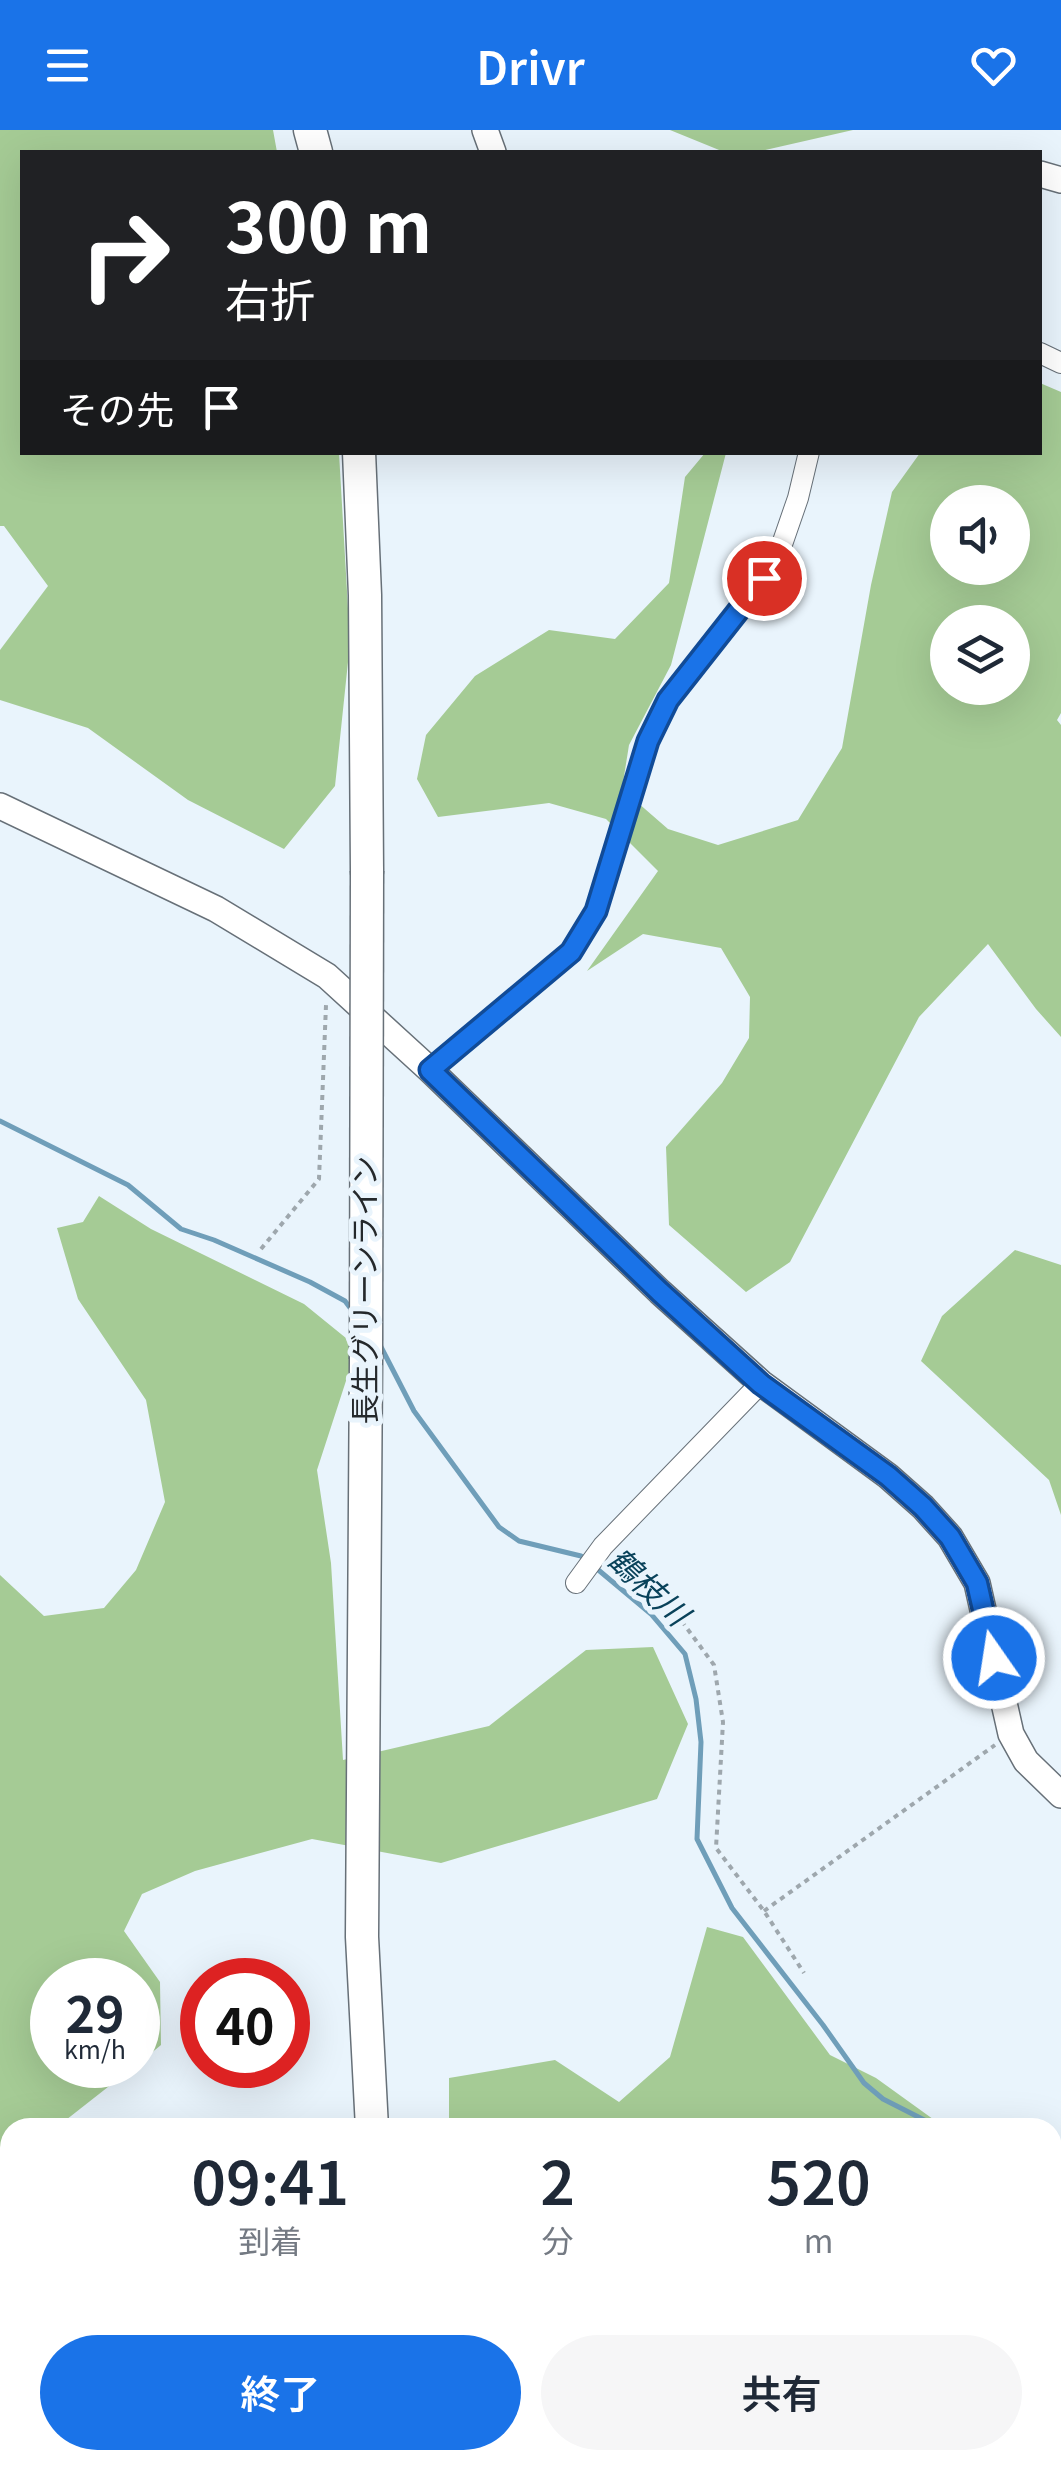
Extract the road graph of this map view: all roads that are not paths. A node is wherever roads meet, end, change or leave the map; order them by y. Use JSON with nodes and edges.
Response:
{"nodes":[{"id":1,"x":359,"y":455,"type":"edge"},
{"id":2,"x":809,"y":455,"type":"edge"},
{"id":3,"x":0,"y":806,"type":"edge"},
{"id":4,"x":430,"y":1070,"type":"junction"},
{"id":5,"x":761,"y":1384,"type":"junction"},
{"id":6,"x":576,"y":1583,"type":"dead end"},
{"id":7,"x":1061,"y":1795,"type":"edge"},
{"id":8,"x":371,"y":2118,"type":"edge"}],
"edges":[{"from":1,"to":8,"type":"highway","name":"長生グリーンライン","bridge":true},
{"from":2,"to":4,"type":"street"},
{"from":3,"to":4,"type":"street"},
{"from":4,"to":5,"type":"street"},
{"from":5,"to":6,"type":"street"},
{"from":5,"to":7,"type":"street"}]}
